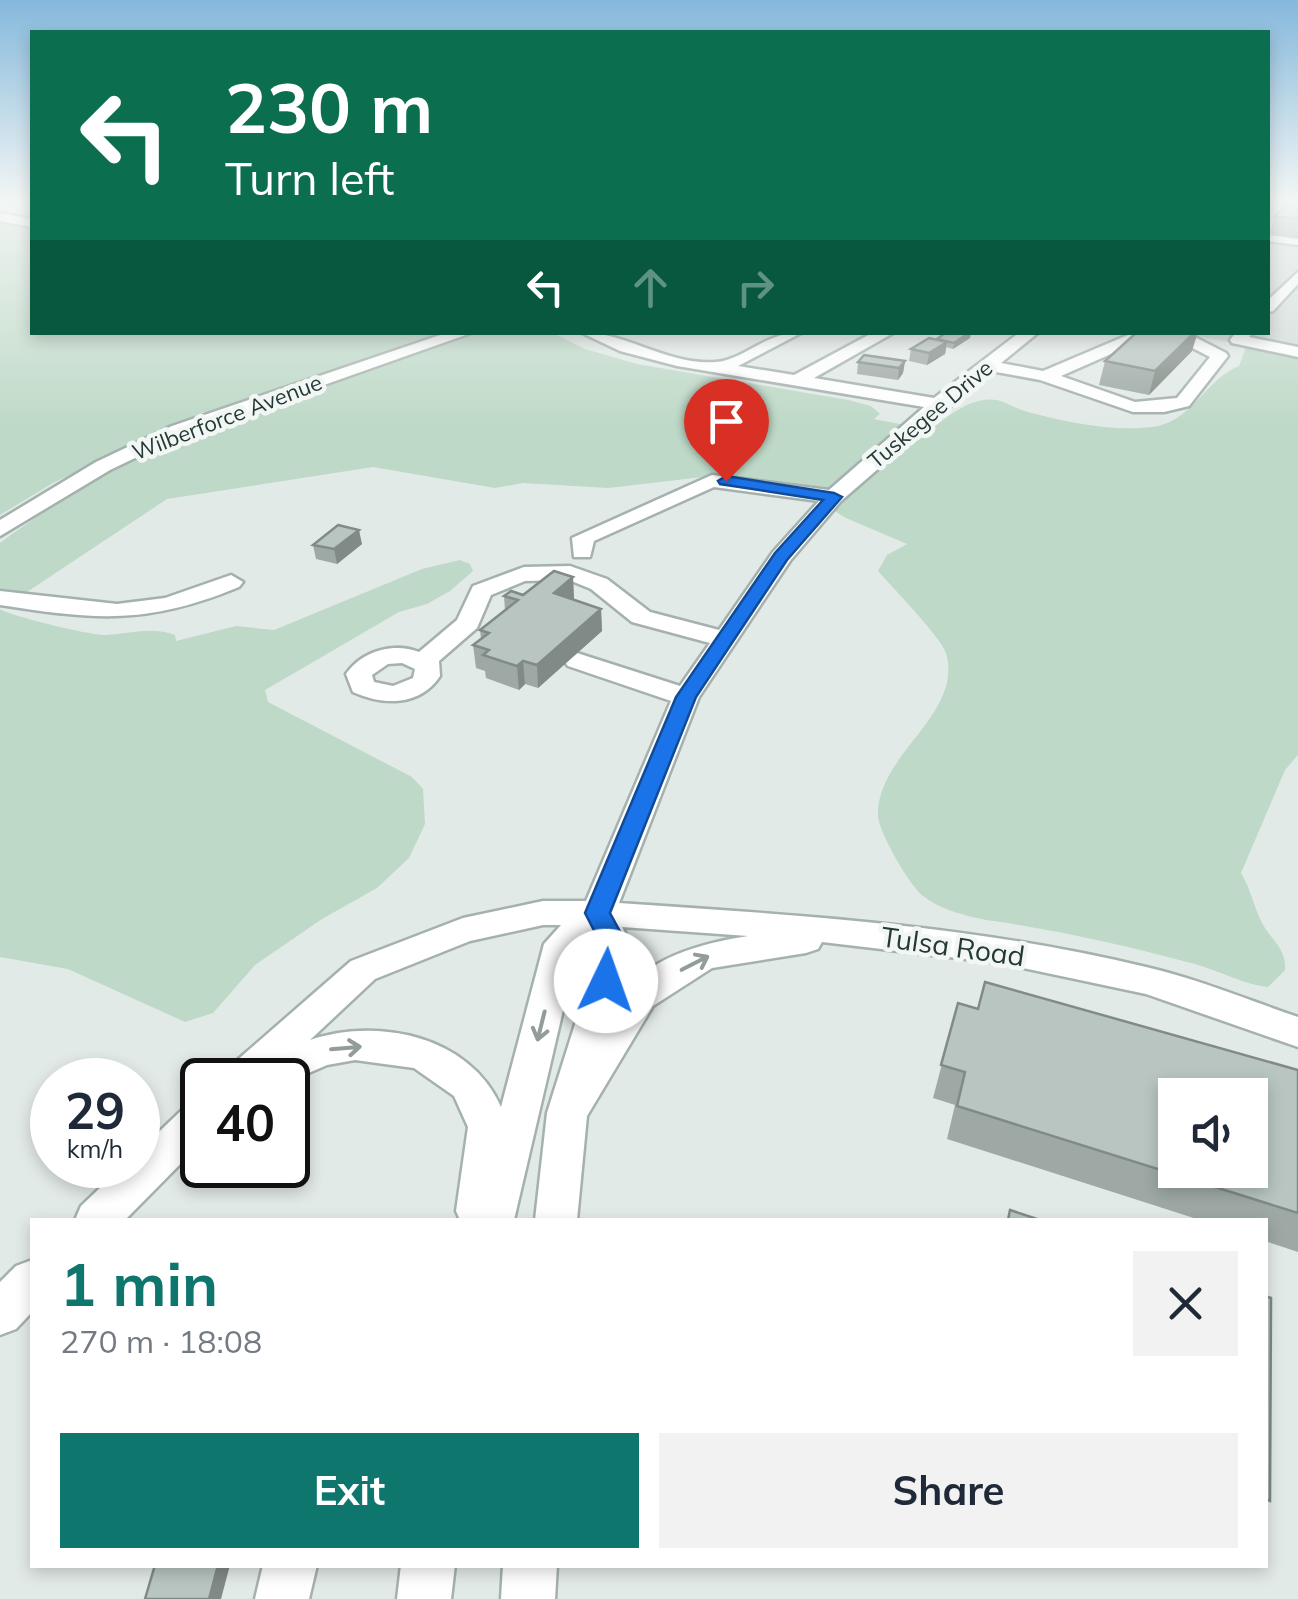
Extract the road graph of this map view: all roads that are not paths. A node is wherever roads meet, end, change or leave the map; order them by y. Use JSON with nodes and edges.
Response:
{"nodes":[{"id":1,"x":1298,"y":276,"type":"edge"},
{"id":2,"x":1270,"y":306,"type":"edge"},
{"id":3,"x":457,"y":335,"type":"edge"},
{"id":4,"x":595,"y":335,"type":"edge"},
{"id":5,"x":789,"y":335,"type":"edge"},
{"id":6,"x":882,"y":335,"type":"edge"},
{"id":7,"x":1027,"y":335,"type":"edge"},
{"id":8,"x":1137,"y":335,"type":"edge"},
{"id":9,"x":1174,"y":335,"type":"edge"},
{"id":10,"x":1241,"y":336,"type":"edge"},
{"id":11,"x":731,"y":340,"type":"dead end"},
{"id":12,"x":1298,"y":352,"type":"edge"},
{"id":13,"x":742,"y":358,"type":"junction"},
{"id":14,"x":985,"y":366,"type":"junction"},
{"id":15,"x":718,"y":369,"type":"junction"},
{"id":16,"x":1044,"y":376,"type":"junction"},
{"id":17,"x":796,"y":382,"type":"junction"},
{"id":18,"x":938,"y":404,"type":"junction"},
{"id":19,"x":834,"y":497,"type":"junction"},
{"id":20,"x":0,"y":530,"type":"edge"},
{"id":21,"x":582,"y":552,"type":"dead end"},
{"id":22,"x":231,"y":582,"type":"dead end"},
{"id":23,"x":0,"y":598,"type":"edge"},
{"id":24,"x":724,"y":638,"type":"junction"},
{"id":25,"x":424,"y":660,"type":"dead end"},
{"id":26,"x":577,"y":661,"type":"dead end"},
{"id":27,"x":686,"y":697,"type":"junction"},
{"id":28,"x":598,"y":913,"type":"junction"},
{"id":29,"x":856,"y":932,"type":"junction"},
{"id":30,"x":1298,"y":1032,"type":"edge"},
{"id":31,"x":265,"y":1058,"type":"edge"},
{"id":32,"x":309,"y":1058,"type":"edge"},
{"id":33,"x":567,"y":1113,"type":"junction"},
{"id":34,"x":180,"y":1138,"type":"edge"},
{"id":35,"x":98,"y":1218,"type":"edge"},
{"id":36,"x":478,"y":1218,"type":"edge"},
{"id":37,"x":492,"y":1218,"type":"edge"},
{"id":38,"x":556,"y":1218,"type":"edge"},
{"id":39,"x":30,"y":1284,"type":"edge"},
{"id":40,"x":0,"y":1313,"type":"edge"},
{"id":41,"x":289,"y":1568,"type":"edge"},
{"id":42,"x":428,"y":1568,"type":"edge"},
{"id":43,"x":530,"y":1568,"type":"edge"},
{"id":44,"x":282,"y":1599,"type":"edge"},
{"id":45,"x":424,"y":1599,"type":"edge"},
{"id":46,"x":528,"y":1599,"type":"edge"}],
"edges":[{"from":1,"to":2,"type":"street"},
{"from":3,"to":20,"type":"street","name":"Wilberforce Avenue"},
{"from":4,"to":15,"type":"street"},
{"from":5,"to":13,"type":"street"},
{"from":6,"to":17,"type":"street"},
{"from":7,"to":14,"type":"street","name":"Tuskegee Drive"},
{"from":8,"to":16,"type":"street"},
{"from":9,"to":16,"type":"street"},
{"from":10,"to":12,"type":"street"},
{"from":11,"to":13,"type":"street"},
{"from":13,"to":15,"type":"street"},
{"from":14,"to":16,"type":"street"},
{"from":14,"to":18,"type":"street","name":"Tuskegee Drive"},
{"from":15,"to":17,"type":"street"},
{"from":17,"to":18,"type":"street"},
{"from":18,"to":19,"type":"street","name":"Tuskegee Drive"},
{"from":19,"to":21,"type":"street"},
{"from":19,"to":24,"type":"street","name":"Tuskegee Drive"},
{"from":22,"to":23,"type":"street"},
{"from":24,"to":25,"type":"street"},
{"from":24,"to":27,"type":"street","name":"Tuskegee Drive"},
{"from":26,"to":27,"type":"street"},
{"from":27,"to":28,"type":"street","name":"Tuskegee Drive"},
{"from":28,"to":29,"type":"street","name":"Tulsa Road"},
{"from":28,"to":31,"type":"street","name":"Tulsa Road"},
{"from":28,"to":33,"type":"street"},
{"from":28,"to":37,"type":"street","name":"Tuskegee Drive","one_way":true},
{"from":29,"to":30,"type":"street","name":"Tulsa Road"},
{"from":33,"to":29,"type":"street","one_way":true},
{"from":32,"to":36,"type":"street","one_way":true},
{"from":33,"to":38,"type":"street"},
{"from":34,"to":35,"type":"street"},
{"from":39,"to":40,"type":"street"},
{"from":41,"to":44,"type":"street"},
{"from":42,"to":45,"type":"street"},
{"from":43,"to":46,"type":"street"}]}
